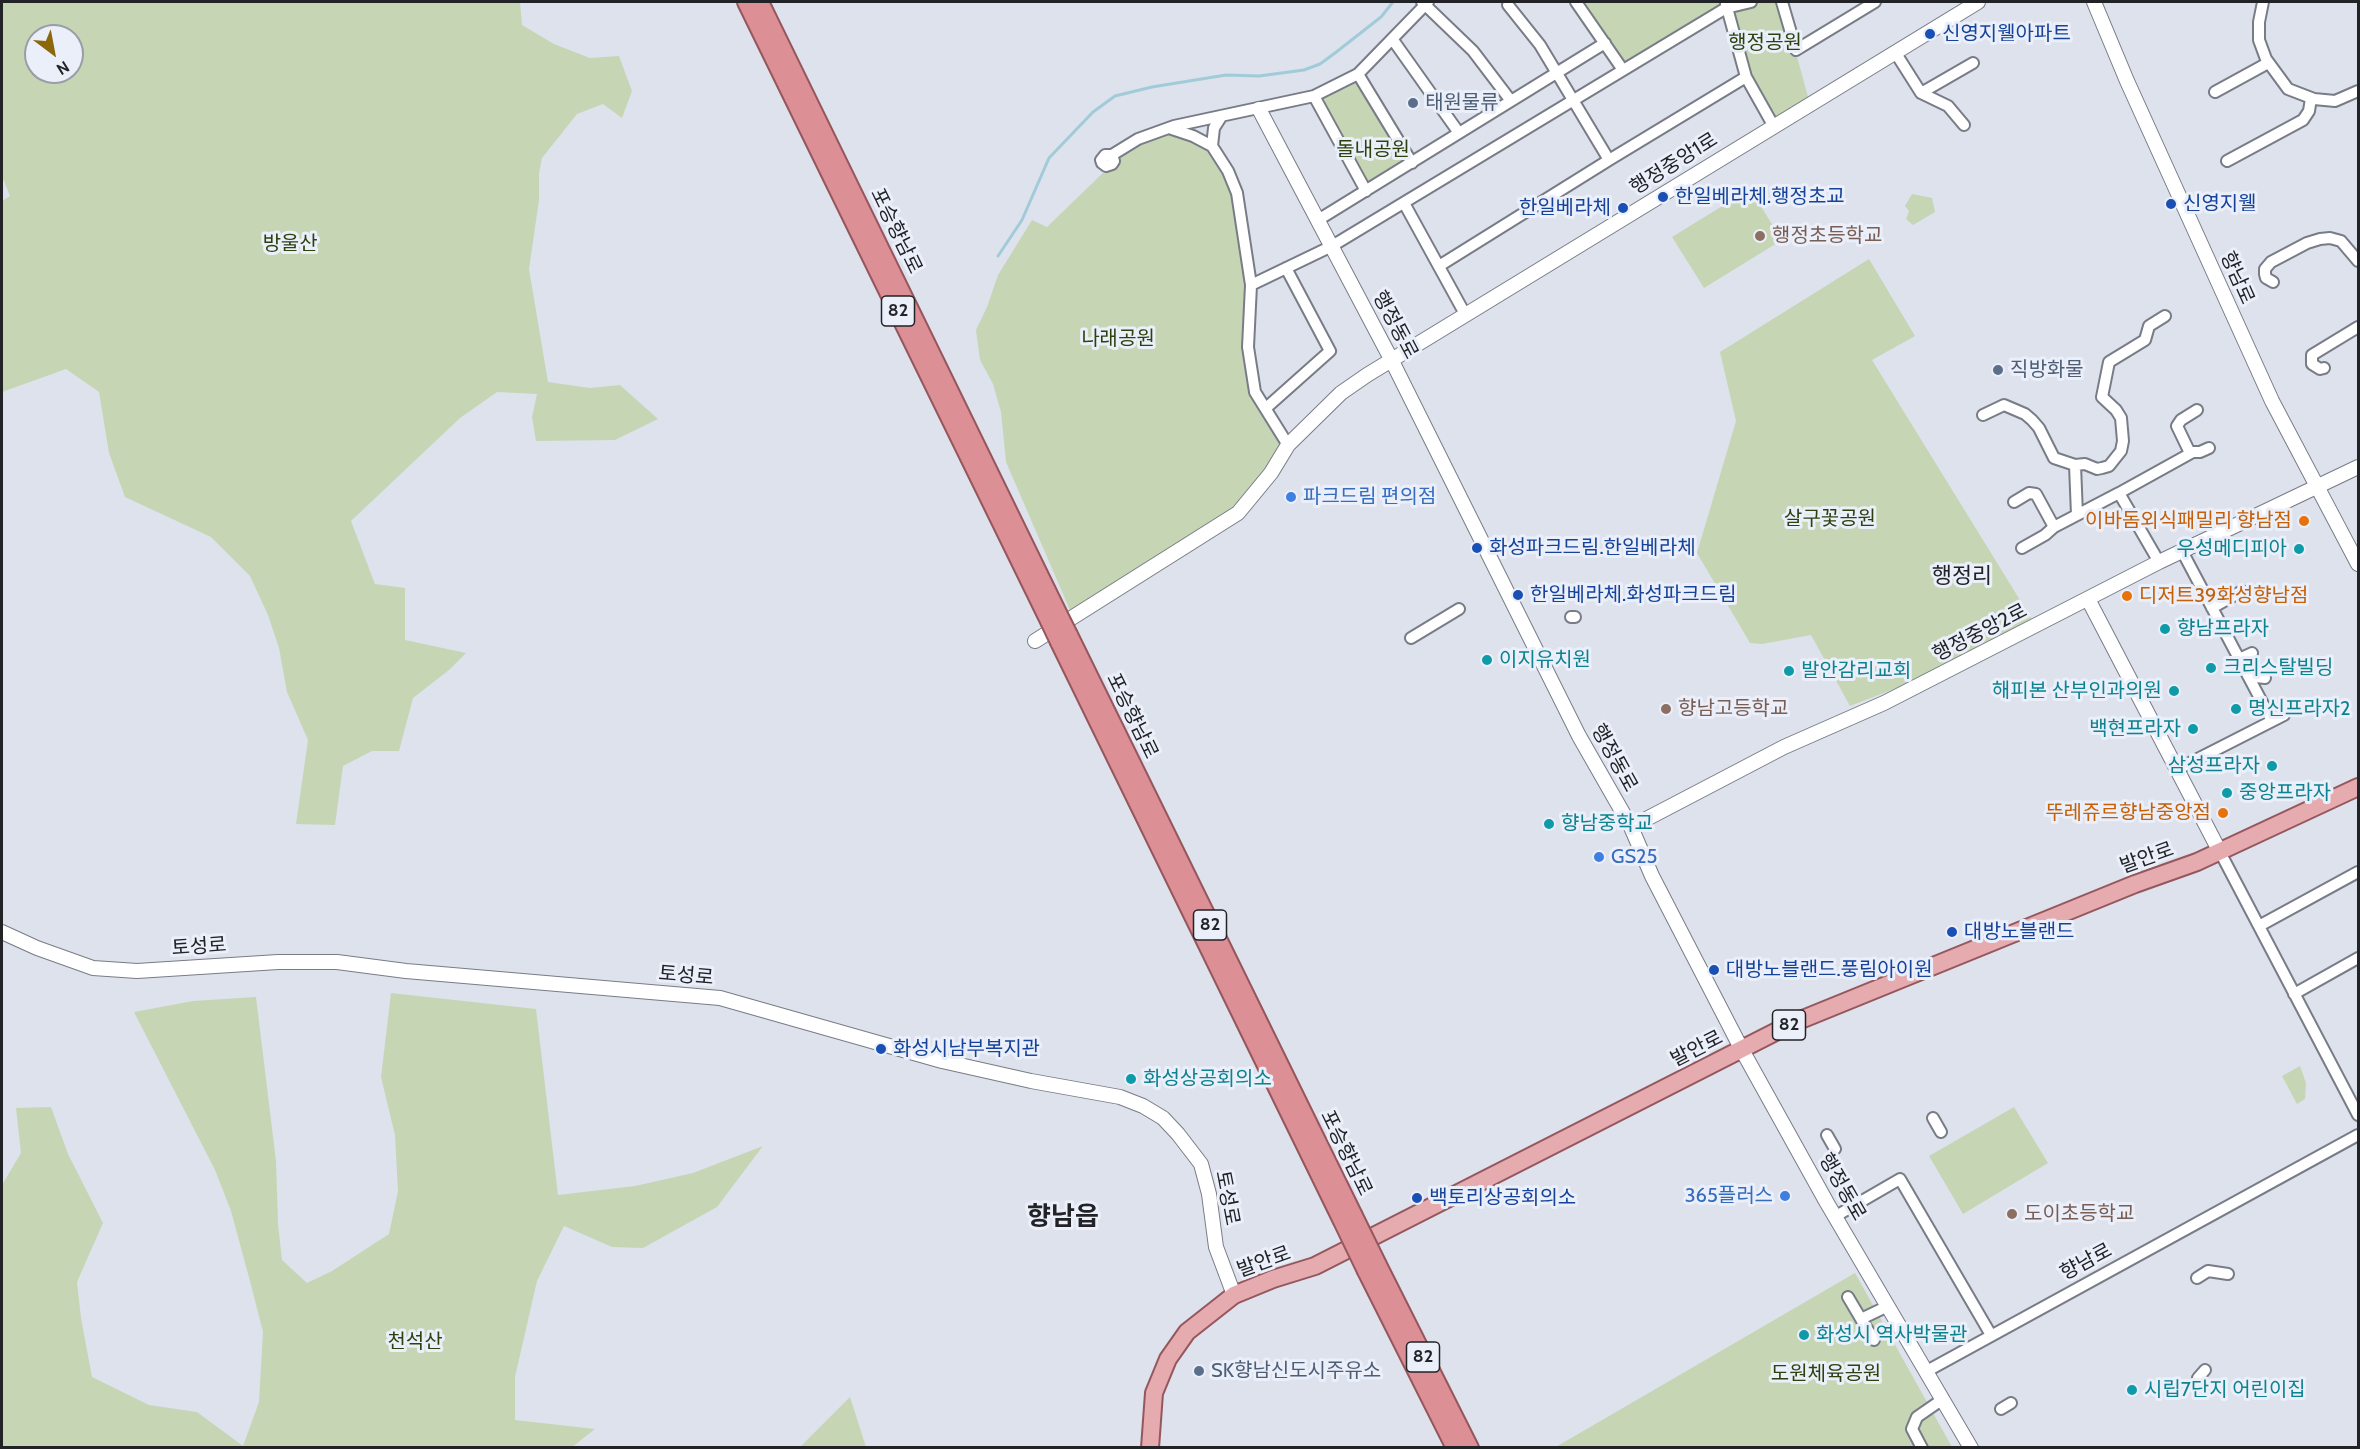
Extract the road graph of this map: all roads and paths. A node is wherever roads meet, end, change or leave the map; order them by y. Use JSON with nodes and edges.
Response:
{"nodes":[{"id":1,"x":746,"y":2,"type":"edge"},
{"id":2,"x":760,"y":2,"type":"edge"},
{"id":3,"x":1425,"y":2,"type":"edge"},
{"id":4,"x":1576,"y":2,"type":"edge"},
{"id":5,"x":1751,"y":2,"type":"edge"},
{"id":6,"x":1782,"y":2,"type":"edge"},
{"id":7,"x":1875,"y":2,"type":"edge"},
{"id":8,"x":1978,"y":2,"type":"edge"},
{"id":9,"x":2094,"y":2,"type":"edge"},
{"id":10,"x":2263,"y":2,"type":"edge"},
{"id":11,"x":1508,"y":3,"type":"edge"},
{"id":12,"x":1726,"y":5,"type":"edge"},
{"id":13,"x":1393,"y":40,"type":"junction"},
{"id":14,"x":1605,"y":43,"type":"junction"},
{"id":15,"x":1895,"y":52,"type":"junction"},
{"id":16,"x":1973,"y":63,"type":"dead end"},
{"id":17,"x":2268,"y":63,"type":"junction"},
{"id":18,"x":1623,"y":70,"type":"junction"},
{"id":19,"x":1557,"y":73,"type":"junction"},
{"id":20,"x":1358,"y":74,"type":"junction"},
{"id":21,"x":1746,"y":77,"type":"junction"},
{"id":22,"x":2358,"y":91,"type":"edge"},
{"id":23,"x":2215,"y":92,"type":"dead end"},
{"id":24,"x":1921,"y":93,"type":"junction"},
{"id":25,"x":1314,"y":96,"type":"junction"},
{"id":26,"x":2311,"y":98,"type":"junction"},
{"id":27,"x":1574,"y":100,"type":"junction"},
{"id":28,"x":1511,"y":101,"type":"junction"},
{"id":29,"x":1259,"y":109,"type":"junction"},
{"id":30,"x":1221,"y":117,"type":"junction"},
{"id":31,"x":1773,"y":125,"type":"junction"},
{"id":32,"x":1964,"y":125,"type":"dead end"},
{"id":33,"x":1169,"y":128,"type":"junction"},
{"id":34,"x":1459,"y":133,"type":"junction"},
{"id":35,"x":1212,"y":146,"type":"junction"},
{"id":36,"x":1112,"y":155,"type":"dead end"},
{"id":37,"x":1609,"y":160,"type":"junction"},
{"id":38,"x":2227,"y":161,"type":"dead end"},
{"id":39,"x":1412,"y":163,"type":"junction"},
{"id":40,"x":1365,"y":191,"type":"junction"},
{"id":41,"x":1404,"y":203,"type":"junction"},
{"id":42,"x":1318,"y":220,"type":"junction"},
{"id":43,"x":1332,"y":246,"type":"junction"},
{"id":44,"x":2358,"y":261,"type":"edge"},
{"id":45,"x":1439,"y":266,"type":"junction"},
{"id":46,"x":1286,"y":268,"type":"junction"},
{"id":47,"x":2273,"y":282,"type":"dead end"},
{"id":48,"x":1251,"y":285,"type":"junction"},
{"id":49,"x":1465,"y":314,"type":"junction"},
{"id":50,"x":2165,"y":316,"type":"dead end"},
{"id":51,"x":2358,"y":327,"type":"edge"},
{"id":52,"x":1391,"y":359,"type":"junction"},
{"id":53,"x":2324,"y":368,"type":"dead end"},
{"id":54,"x":1266,"y":408,"type":"junction"},
{"id":55,"x":2197,"y":410,"type":"dead end"},
{"id":56,"x":1983,"y":416,"type":"dead end"},
{"id":57,"x":1288,"y":445,"type":"junction"},
{"id":58,"x":2209,"y":448,"type":"dead end"},
{"id":59,"x":2190,"y":453,"type":"junction"},
{"id":60,"x":2075,"y":465,"type":"junction"},
{"id":61,"x":2358,"y":467,"type":"edge"},
{"id":62,"x":2317,"y":487,"type":"junction"},
{"id":63,"x":2119,"y":493,"type":"junction"},
{"id":64,"x":2014,"y":502,"type":"dead end"},
{"id":65,"x":2077,"y":514,"type":"junction"},
{"id":66,"x":2054,"y":526,"type":"junction"},
{"id":67,"x":2022,"y":548,"type":"dead end"},
{"id":68,"x":2182,"y":551,"type":"junction"},
{"id":69,"x":2159,"y":562,"type":"junction"},
{"id":70,"x":2358,"y":564,"type":"edge"},
{"id":71,"x":2242,"y":591,"type":"dead end"},
{"id":72,"x":2088,"y":599,"type":"junction"},
{"id":73,"x":2212,"y":603,"type":"junction"},
{"id":74,"x":1459,"y":609,"type":"dead end"},
{"id":75,"x":1054,"y":618,"type":"junction"},
{"id":76,"x":1411,"y":638,"type":"dead end"},
{"id":77,"x":1035,"y":641,"type":"dead end"},
{"id":78,"x":2252,"y":653,"type":"dead end"},
{"id":79,"x":2239,"y":659,"type":"junction"},
{"id":80,"x":2248,"y":676,"type":"junction"},
{"id":81,"x":2265,"y":678,"type":"dead end"},
{"id":82,"x":2284,"y":714,"type":"dead end"},
{"id":83,"x":2272,"y":721,"type":"junction"},
{"id":84,"x":2178,"y":769,"type":"junction"},
{"id":85,"x":2358,"y":787,"type":"edge"},
{"id":86,"x":1631,"y":827,"type":"junction"},
{"id":87,"x":2220,"y":852,"type":"junction"},
{"id":88,"x":2358,"y":872,"type":"edge"},
{"id":89,"x":2259,"y":926,"type":"junction"},
{"id":90,"x":2,"y":932,"type":"edge"},
{"id":91,"x":2358,"y":958,"type":"edge"},
{"id":92,"x":2294,"y":994,"type":"junction"},
{"id":93,"x":1742,"y":1050,"type":"junction"},
{"id":94,"x":2358,"y":1115,"type":"edge"},
{"id":95,"x":1933,"y":1118,"type":"dead end"},
{"id":96,"x":1941,"y":1132,"type":"dead end"},
{"id":97,"x":1827,"y":1135,"type":"dead end"},
{"id":98,"x":2358,"y":1135,"type":"edge"},
{"id":99,"x":1835,"y":1149,"type":"dead end"},
{"id":100,"x":1836,"y":1216,"type":"junction"},
{"id":101,"x":1372,"y":1268,"type":"junction"},
{"id":102,"x":2228,"y":1274,"type":"dead end"},
{"id":103,"x":2197,"y":1278,"type":"dead end"},
{"id":104,"x":1234,"y":1295,"type":"junction"},
{"id":105,"x":1848,"y":1297,"type":"dead end"},
{"id":106,"x":1888,"y":1306,"type":"junction"},
{"id":107,"x":1861,"y":1319,"type":"junction"},
{"id":108,"x":1991,"y":1335,"type":"junction"},
{"id":109,"x":1874,"y":1340,"type":"dead end"},
{"id":110,"x":1927,"y":1371,"type":"junction"},
{"id":111,"x":1943,"y":1399,"type":"junction"},
{"id":112,"x":1436,"y":1410,"type":"junction"},
{"id":113,"x":1150,"y":1448,"type":"edge"},
{"id":114,"x":1446,"y":1448,"type":"edge"},
{"id":115,"x":1455,"y":1448,"type":"edge"},
{"id":116,"x":1470,"y":1448,"type":"edge"},
{"id":117,"x":1922,"y":1448,"type":"edge"},
{"id":118,"x":1971,"y":1448,"type":"edge"}],
"edges":[{"from":1,"to":75,"type":"highway","name":"포승향남로","number":"82"},
{"from":2,"to":75,"type":"highway","name":"포승향남로","number":"82"},
{"from":3,"to":13,"type":"street"},
{"from":3,"to":28,"type":"street"},
{"from":4,"to":14,"type":"street"},
{"from":5,"to":12,"type":"street"},
{"from":6,"to":7,"type":"street"},
{"from":8,"to":15,"type":"street","name":"행정중앙1로"},
{"from":9,"to":62,"type":"street","name":"향남로"},
{"from":10,"to":17,"type":"street"},
{"from":11,"to":19,"type":"street"},
{"from":12,"to":18,"type":"street"},
{"from":12,"to":21,"type":"street"},
{"from":13,"to":20,"type":"street"},
{"from":13,"to":34,"type":"street"},
{"from":14,"to":18,"type":"street"},
{"from":14,"to":19,"type":"street"},
{"from":15,"to":24,"type":"street"},
{"from":15,"to":31,"type":"street","name":"행정중앙1로"},
{"from":16,"to":24,"type":"street"},
{"from":17,"to":23,"type":"street"},
{"from":17,"to":26,"type":"street"},
{"from":18,"to":27,"type":"street"},
{"from":19,"to":27,"type":"street"},
{"from":19,"to":28,"type":"street"},
{"from":20,"to":25,"type":"street"},
{"from":20,"to":39,"type":"street"},
{"from":21,"to":31,"type":"street"},
{"from":21,"to":37,"type":"street"},
{"from":22,"to":26,"type":"street"},
{"from":24,"to":32,"type":"street"},
{"from":25,"to":29,"type":"street"},
{"from":25,"to":40,"type":"street"},
{"from":26,"to":38,"type":"street"},
{"from":27,"to":37,"type":"street"},
{"from":27,"to":41,"type":"street"},
{"from":28,"to":34,"type":"street"},
{"from":29,"to":30,"type":"street"},
{"from":29,"to":42,"type":"street","name":"행정동로"},
{"from":30,"to":33,"type":"street"},
{"from":30,"to":35,"type":"street"},
{"from":31,"to":49,"type":"street","name":"행정중앙1로"},
{"from":33,"to":35,"type":"street"},
{"from":33,"to":36,"type":"street"},
{"from":34,"to":39,"type":"street"},
{"from":35,"to":48,"type":"street"},
{"from":37,"to":45,"type":"street"},
{"from":39,"to":40,"type":"street"},
{"from":40,"to":42,"type":"street"},
{"from":41,"to":43,"type":"street"},
{"from":41,"to":45,"type":"street"},
{"from":42,"to":43,"type":"street","name":"행정동로"},
{"from":43,"to":46,"type":"street"},
{"from":43,"to":52,"type":"street","name":"행정동로"},
{"from":44,"to":47,"type":"street"},
{"from":45,"to":49,"type":"street"},
{"from":46,"to":48,"type":"street"},
{"from":46,"to":54,"type":"street"},
{"from":48,"to":54,"type":"street"},
{"from":49,"to":52,"type":"street","name":"행정중앙1로"},
{"from":50,"to":60,"type":"street"},
{"from":51,"to":53,"type":"street"},
{"from":52,"to":57,"type":"street","name":"행정중앙1로"},
{"from":52,"to":86,"type":"street","name":"행정동로"},
{"from":54,"to":57,"type":"street"},
{"from":55,"to":59,"type":"street"},
{"from":56,"to":60,"type":"street"},
{"from":57,"to":77,"type":"street","name":"행정중앙1로"},
{"from":58,"to":59,"type":"street"},
{"from":59,"to":63,"type":"street"},
{"from":60,"to":65,"type":"street"},
{"from":61,"to":62,"type":"street","name":"행정중앙2로"},
{"from":62,"to":68,"type":"street","name":"행정중앙2로"},
{"from":62,"to":70,"type":"street","name":"향남로"},
{"from":63,"to":65,"type":"street"},
{"from":63,"to":69,"type":"street"},
{"from":64,"to":66,"type":"street"},
{"from":65,"to":66,"type":"street"},
{"from":66,"to":67,"type":"street"},
{"from":68,"to":69,"type":"street","name":"행정중앙2로"},
{"from":68,"to":73,"type":"street"},
{"from":69,"to":72,"type":"street","name":"행정중앙2로"},
{"from":71,"to":73,"type":"street"},
{"from":72,"to":84,"type":"street"},
{"from":72,"to":86,"type":"street","name":"행정중앙2로"},
{"from":73,"to":79,"type":"street"},
{"from":74,"to":76,"type":"street"},
{"from":75,"to":101,"type":"highway","name":"포승향남로","number":"82","bridge":true},
{"from":78,"to":79,"type":"street"},
{"from":79,"to":80,"type":"street"},
{"from":80,"to":81,"type":"street"},
{"from":80,"to":83,"type":"street"},
{"from":82,"to":83,"type":"street"},
{"from":83,"to":84,"type":"street"},
{"from":84,"to":87,"type":"street"},
{"from":85,"to":87,"type":"main road","name":"발안로","number":"82"},
{"from":86,"to":93,"type":"street","name":"행정동로"},
{"from":87,"to":89,"type":"street"},
{"from":87,"to":93,"type":"main road","name":"발안로","number":"82"},
{"from":88,"to":89,"type":"street"},
{"from":89,"to":92,"type":"street"},
{"from":90,"to":104,"type":"street","name":"토성로"},
{"from":91,"to":92,"type":"street"},
{"from":92,"to":94,"type":"street"},
{"from":93,"to":100,"type":"street","name":"행정동로"},
{"from":93,"to":104,"type":"main road","name":"발안로","number":"82"},
{"from":95,"to":96,"type":"street"},
{"from":97,"to":99,"type":"street"},
{"from":98,"to":108,"type":"street","name":"향남로"},
{"from":100,"to":106,"type":"street","name":"행정동로"},
{"from":100,"to":108,"type":"street"},
{"from":101,"to":112,"type":"highway","name":"포승향남로","number":"82"},
{"from":101,"to":116,"type":"highway","name":"포승향남로","number":"82"},
{"from":102,"to":103,"type":"street"},
{"from":104,"to":113,"type":"main road","name":"발안로","number":"82"},
{"from":105,"to":107,"type":"street"},
{"from":106,"to":107,"type":"street"},
{"from":106,"to":110,"type":"street","name":"행정동로"},
{"from":107,"to":109,"type":"street"},
{"from":108,"to":110,"type":"street","name":"향남로"},
{"from":110,"to":111,"type":"street","name":"행정동로"},
{"from":111,"to":117,"type":"street"},
{"from":111,"to":118,"type":"street","name":"행정동로"},
{"from":112,"to":114,"type":"highway"},
{"from":112,"to":115,"type":"highway","name":"포승향남로","number":"82"}]}
